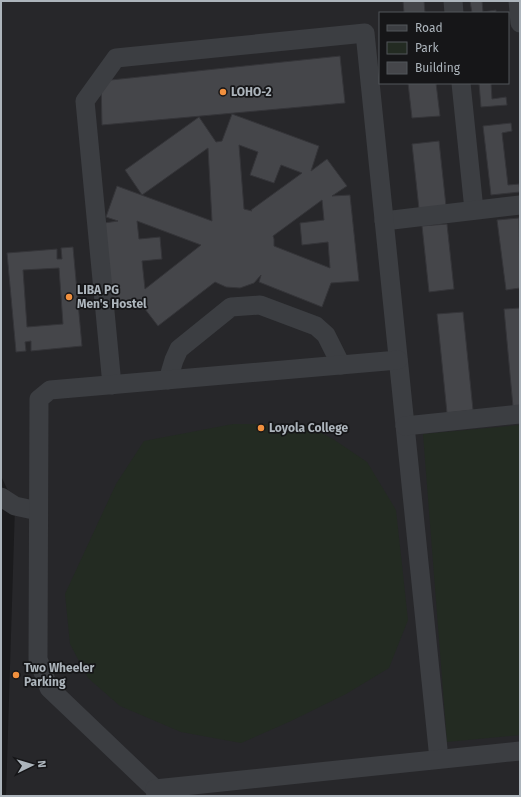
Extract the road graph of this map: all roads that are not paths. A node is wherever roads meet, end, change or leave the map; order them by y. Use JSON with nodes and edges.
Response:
{"nodes":[{"id":1,"x":453,"y":1,"type":"edge"},
{"id":2,"x":518,"y":1,"type":"edge"},
{"id":3,"x":454,"y":12,"type":"edge"},
{"id":4,"x":520,"y":23,"type":"edge"},
{"id":5,"x":461,"y":84,"type":"edge"},
{"id":6,"x":520,"y":205,"type":"edge"},
{"id":7,"x":474,"y":210,"type":"junction"},
{"id":8,"x":384,"y":222,"type":"junction"},
{"id":9,"x":398,"y":360,"type":"junction"},
{"id":10,"x":341,"y":364,"type":"junction"},
{"id":11,"x":168,"y":380,"type":"junction"},
{"id":12,"x":112,"y":385,"type":"junction"},
{"id":13,"x":520,"y":414,"type":"edge"},
{"id":14,"x":405,"y":426,"type":"junction"},
{"id":15,"x":1,"y":497,"type":"edge"},
{"id":16,"x":38,"y":511,"type":"junction"},
{"id":17,"x":520,"y":751,"type":"edge"},
{"id":18,"x":439,"y":759,"type":"junction"},
{"id":19,"x":155,"y":792,"type":"edge"}],
"edges":[{"from":1,"to":3,"type":"street"},
{"from":2,"to":4,"type":"street"},
{"from":5,"to":7,"type":"street"},
{"from":6,"to":7,"type":"street"},
{"from":7,"to":8,"type":"street"},
{"from":8,"to":9,"type":"street"},
{"from":8,"to":12,"type":"street"},
{"from":9,"to":10,"type":"street"},
{"from":9,"to":14,"type":"street"},
{"from":10,"to":11,"type":"street"},
{"from":10,"to":11,"type":"street"},
{"from":11,"to":12,"type":"street"},
{"from":12,"to":16,"type":"street"},
{"from":13,"to":14,"type":"street"},
{"from":14,"to":18,"type":"street"},
{"from":15,"to":16,"type":"street"},
{"from":16,"to":19,"type":"street"},
{"from":17,"to":18,"type":"street"},
{"from":18,"to":19,"type":"street"}]}
